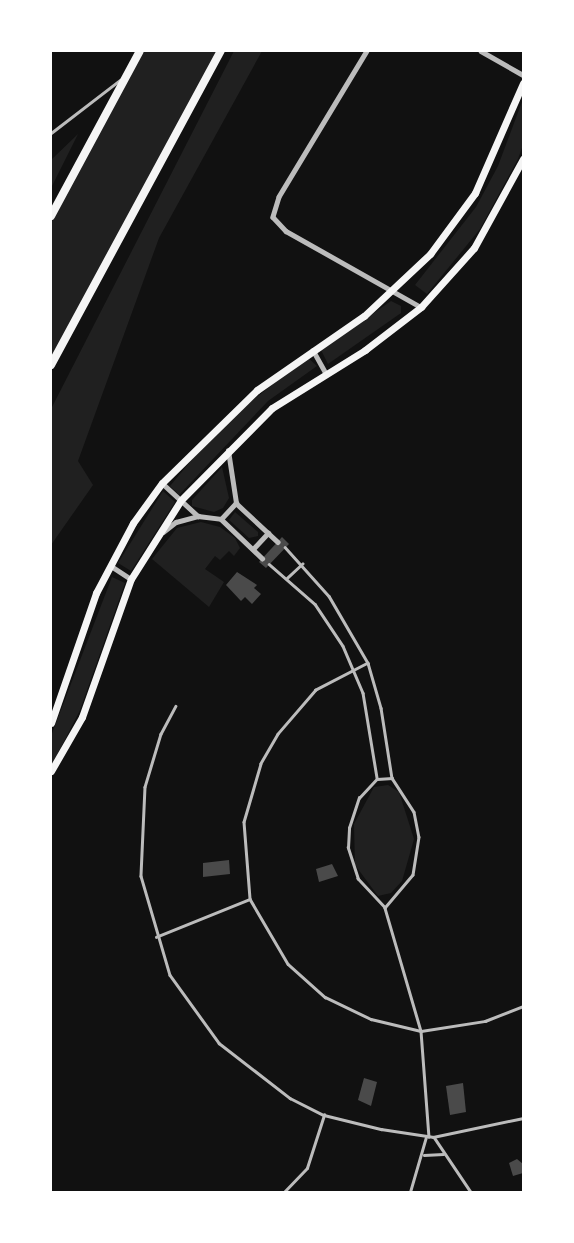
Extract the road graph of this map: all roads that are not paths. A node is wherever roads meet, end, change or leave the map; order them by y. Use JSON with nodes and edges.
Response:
{"nodes":[{"id":1,"x":140,"y":51,"type":"edge"},
{"id":2,"x":221,"y":51,"type":"edge"},
{"id":3,"x":367,"y":51,"type":"edge"},
{"id":4,"x":481,"y":51,"type":"edge"},
{"id":5,"x":523,"y":75,"type":"edge"},
{"id":6,"x":126,"y":76,"type":"junction"},
{"id":7,"x":523,"y":83,"type":"edge"},
{"id":8,"x":51,"y":133,"type":"edge"},
{"id":9,"x":523,"y":159,"type":"edge"},
{"id":10,"x":51,"y":216,"type":"edge"},
{"id":11,"x":396,"y":289,"type":"junction"},
{"id":12,"x":421,"y":307,"type":"junction"},
{"id":13,"x":313,"y":350,"type":"junction"},
{"id":14,"x":51,"y":365,"type":"edge"},
{"id":15,"x":326,"y":373,"type":"junction"},
{"id":16,"x":228,"y":449,"type":"junction"},
{"id":17,"x":162,"y":483,"type":"junction"},
{"id":18,"x":181,"y":500,"type":"junction"},
{"id":19,"x":236,"y":503,"type":"junction"},
{"id":20,"x":198,"y":516,"type":"junction"},
{"id":21,"x":221,"y":519,"type":"junction"},
{"id":22,"x":268,"y":533,"type":"junction"},
{"id":23,"x":157,"y":537,"type":"junction"},
{"id":24,"x":278,"y":541,"type":"dead end"},
{"id":25,"x":285,"y":547,"type":"dead end"},
{"id":26,"x":253,"y":550,"type":"junction"},
{"id":27,"x":262,"y":558,"type":"dead end"},
{"id":28,"x":302,"y":563,"type":"junction"},
{"id":29,"x":269,"y":564,"type":"dead end"},
{"id":30,"x":110,"y":566,"type":"junction"},
{"id":31,"x":288,"y":578,"type":"junction"},
{"id":32,"x":131,"y":579,"type":"junction"},
{"id":33,"x":368,"y":663,"type":"junction"},
{"id":34,"x":352,"y":667,"type":"junction"},
{"id":35,"x":176,"y":706,"type":"dead end"},
{"id":36,"x":51,"y":723,"type":"edge"},
{"id":37,"x":51,"y":771,"type":"edge"},
{"id":38,"x":392,"y":778,"type":"junction"},
{"id":39,"x":377,"y":779,"type":"junction"},
{"id":40,"x":250,"y":899,"type":"junction"},
{"id":41,"x":385,"y":908,"type":"junction"},
{"id":42,"x":156,"y":937,"type":"junction"},
{"id":43,"x":523,"y":1006,"type":"edge"},
{"id":44,"x":421,"y":1031,"type":"junction"},
{"id":45,"x":324,"y":1115,"type":"junction"},
{"id":46,"x":523,"y":1118,"type":"edge"},
{"id":47,"x":429,"y":1137,"type":"junction"},
{"id":48,"x":443,"y":1154,"type":"junction"},
{"id":49,"x":424,"y":1155,"type":"junction"},
{"id":50,"x":284,"y":1192,"type":"edge"},
{"id":51,"x":410,"y":1192,"type":"edge"},
{"id":52,"x":471,"y":1192,"type":"edge"}],
"edges":[{"from":1,"to":6,"type":"highway"},
{"from":2,"to":14,"type":"highway"},
{"from":3,"to":11,"type":"street"},
{"from":4,"to":5,"type":"street"},
{"from":6,"to":8,"type":"lane"},
{"from":6,"to":10,"type":"highway"},
{"from":7,"to":11,"type":"main road"},
{"from":9,"to":12,"type":"main road"},
{"from":11,"to":12,"type":"street"},
{"from":11,"to":13,"type":"main road"},
{"from":12,"to":15,"type":"main road"},
{"from":13,"to":15,"type":"street"},
{"from":13,"to":17,"type":"main road"},
{"from":15,"to":16,"type":"main road"},
{"from":16,"to":18,"type":"main road"},
{"from":16,"to":19,"type":"street"},
{"from":17,"to":18,"type":"street"},
{"from":17,"to":30,"type":"main road"},
{"from":18,"to":20,"type":"street"},
{"from":18,"to":23,"type":"main road"},
{"from":19,"to":21,"type":"street"},
{"from":19,"to":22,"type":"street"},
{"from":20,"to":21,"type":"street"},
{"from":20,"to":23,"type":"street"},
{"from":21,"to":26,"type":"street"},
{"from":22,"to":24,"type":"street"},
{"from":22,"to":26,"type":"street"},
{"from":23,"to":32,"type":"main road"},
{"from":25,"to":28,"type":"lane"},
{"from":26,"to":27,"type":"street"},
{"from":28,"to":31,"type":"lane"},
{"from":28,"to":33,"type":"lane"},
{"from":29,"to":31,"type":"lane"},
{"from":30,"to":32,"type":"street"},
{"from":30,"to":36,"type":"main road"},
{"from":31,"to":34,"type":"lane"},
{"from":32,"to":37,"type":"main road"},
{"from":33,"to":34,"type":"lane"},
{"from":33,"to":38,"type":"lane"},
{"from":34,"to":39,"type":"lane"},
{"from":34,"to":40,"type":"lane"},
{"from":35,"to":42,"type":"lane"},
{"from":38,"to":39,"type":"lane"},
{"from":38,"to":41,"type":"lane"},
{"from":39,"to":41,"type":"lane"},
{"from":40,"to":42,"type":"lane"},
{"from":40,"to":44,"type":"lane"},
{"from":41,"to":44,"type":"lane"},
{"from":42,"to":45,"type":"lane"},
{"from":43,"to":44,"type":"lane"},
{"from":44,"to":47,"type":"lane"},
{"from":45,"to":47,"type":"lane"},
{"from":45,"to":50,"type":"lane"},
{"from":46,"to":47,"type":"lane"},
{"from":47,"to":48,"type":"lane"},
{"from":47,"to":49,"type":"lane"},
{"from":48,"to":49,"type":"lane"},
{"from":48,"to":52,"type":"lane"},
{"from":49,"to":51,"type":"lane"}]}
